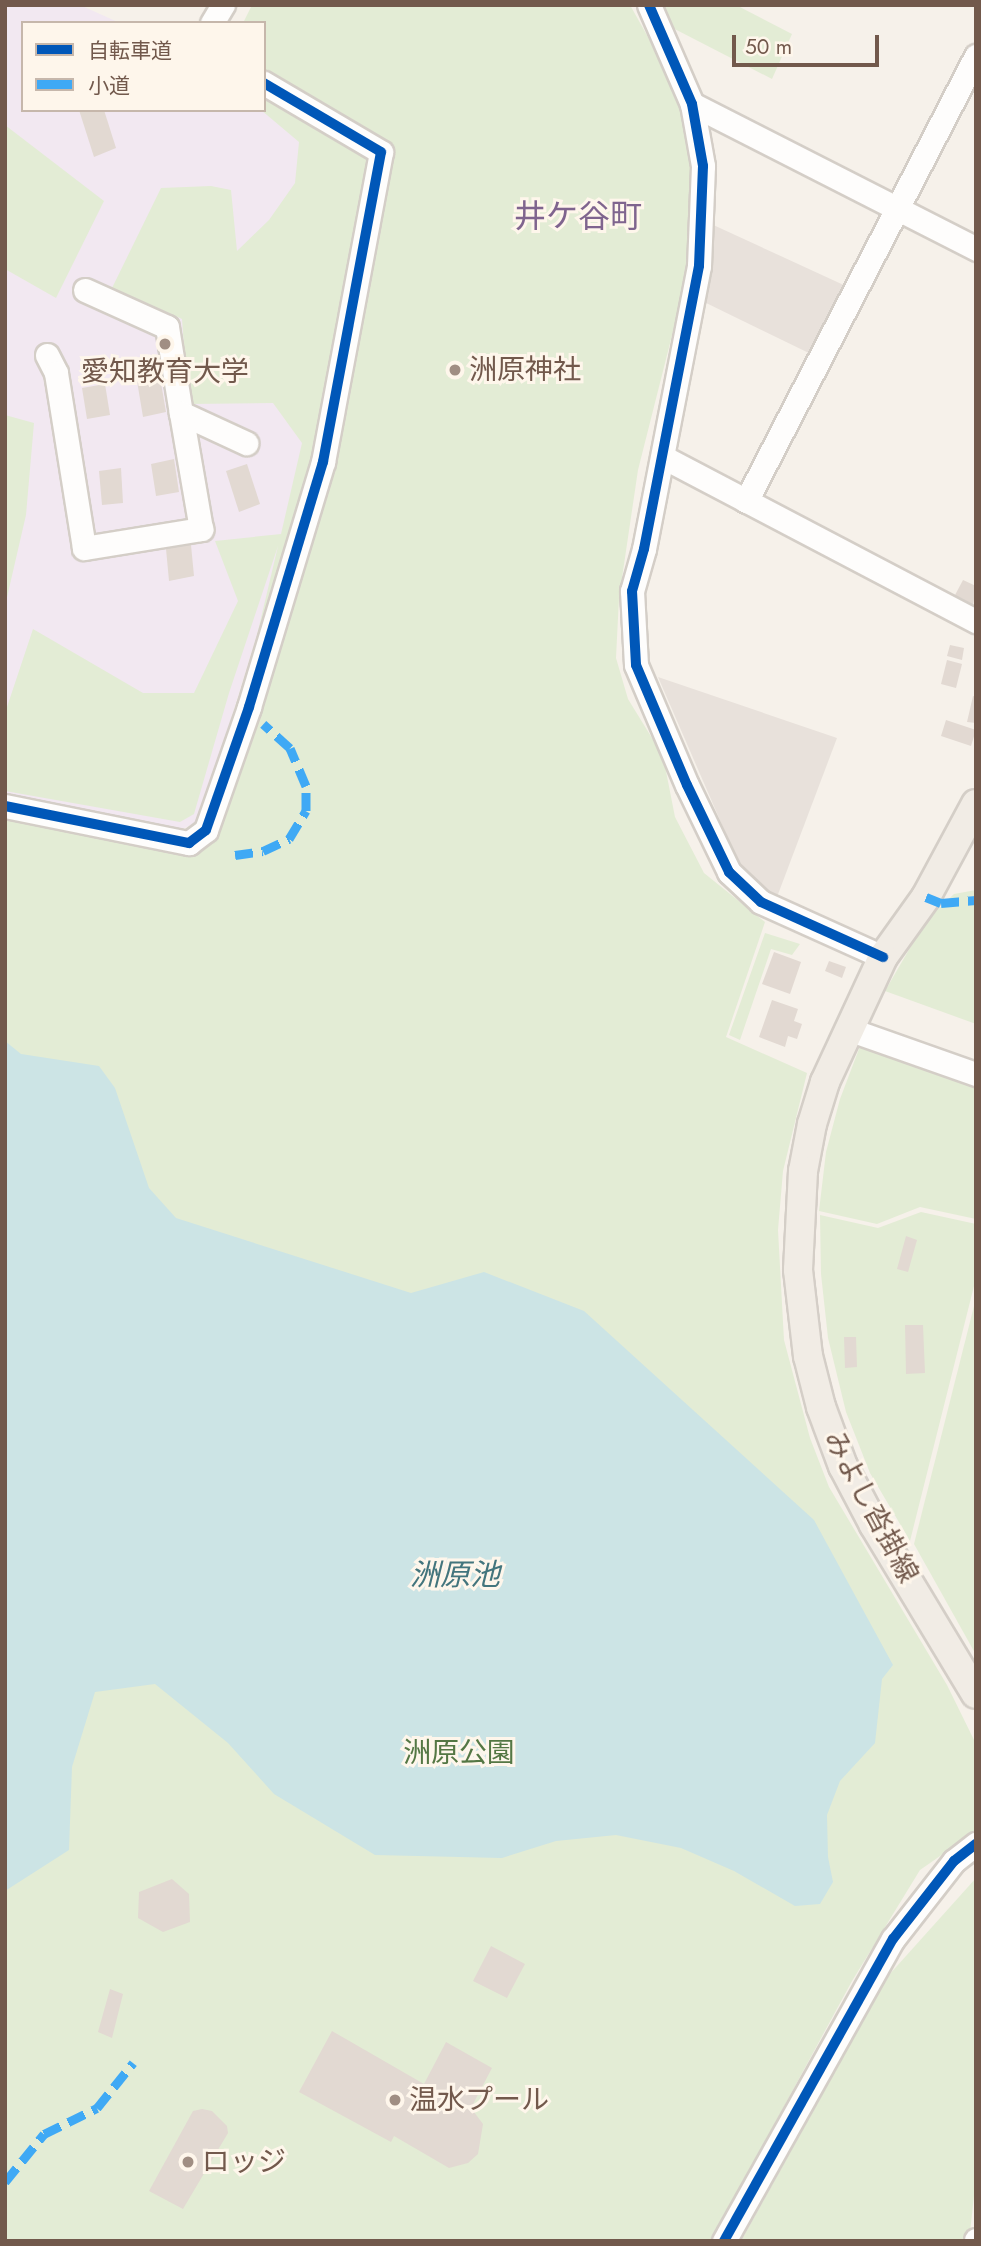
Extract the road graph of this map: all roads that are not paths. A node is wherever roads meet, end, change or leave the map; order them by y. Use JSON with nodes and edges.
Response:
{"nodes":[{"id":1,"x":649,"y":5,"type":"edge"},
{"id":2,"x":976,"y":56,"type":"edge"},
{"id":3,"x":266,"y":84,"type":"edge"},
{"id":4,"x":692,"y":104,"type":"junction"},
{"id":5,"x":897,"y":209,"type":"junction"},
{"id":6,"x":976,"y":249,"type":"edge"},
{"id":7,"x":85,"y":290,"type":"dead end"},
{"id":8,"x":47,"y":355,"type":"dead end"},
{"id":9,"x":181,"y":412,"type":"junction"},
{"id":10,"x":246,"y":443,"type":"dead end"},
{"id":11,"x":663,"y":457,"type":"junction"},
{"id":12,"x":746,"y":501,"type":"junction"},
{"id":13,"x":976,"y":621,"type":"edge"},
{"id":14,"x":976,"y":804,"type":"edge"},
{"id":15,"x":5,"y":806,"type":"edge"},
{"id":16,"x":883,"y":957,"type":"junction"},
{"id":17,"x":848,"y":1029,"type":"junction"},
{"id":18,"x":976,"y":1074,"type":"edge"},
{"id":19,"x":976,"y":1694,"type":"edge"},
{"id":20,"x":976,"y":1844,"type":"edge"},
{"id":21,"x":724,"y":2241,"type":"edge"}],
"edges":[{"from":1,"to":4,"type":"street"},
{"from":2,"to":5,"type":"street"},
{"from":3,"to":15,"type":"street"},
{"from":4,"to":5,"type":"street"},
{"from":4,"to":11,"type":"street"},
{"from":5,"to":6,"type":"street"},
{"from":5,"to":12,"type":"street"},
{"from":7,"to":9,"type":"street"},
{"from":8,"to":9,"type":"street"},
{"from":9,"to":10,"type":"street"},
{"from":11,"to":12,"type":"street"},
{"from":11,"to":16,"type":"street"},
{"from":12,"to":13,"type":"street"},
{"from":14,"to":16,"type":"main road","name":"みよし沓掛線"},
{"from":16,"to":17,"type":"main road","name":"みよし沓掛線"},
{"from":17,"to":18,"type":"street"},
{"from":17,"to":19,"type":"main road","name":"みよし沓掛線"},
{"from":20,"to":21,"type":"street"}]}
